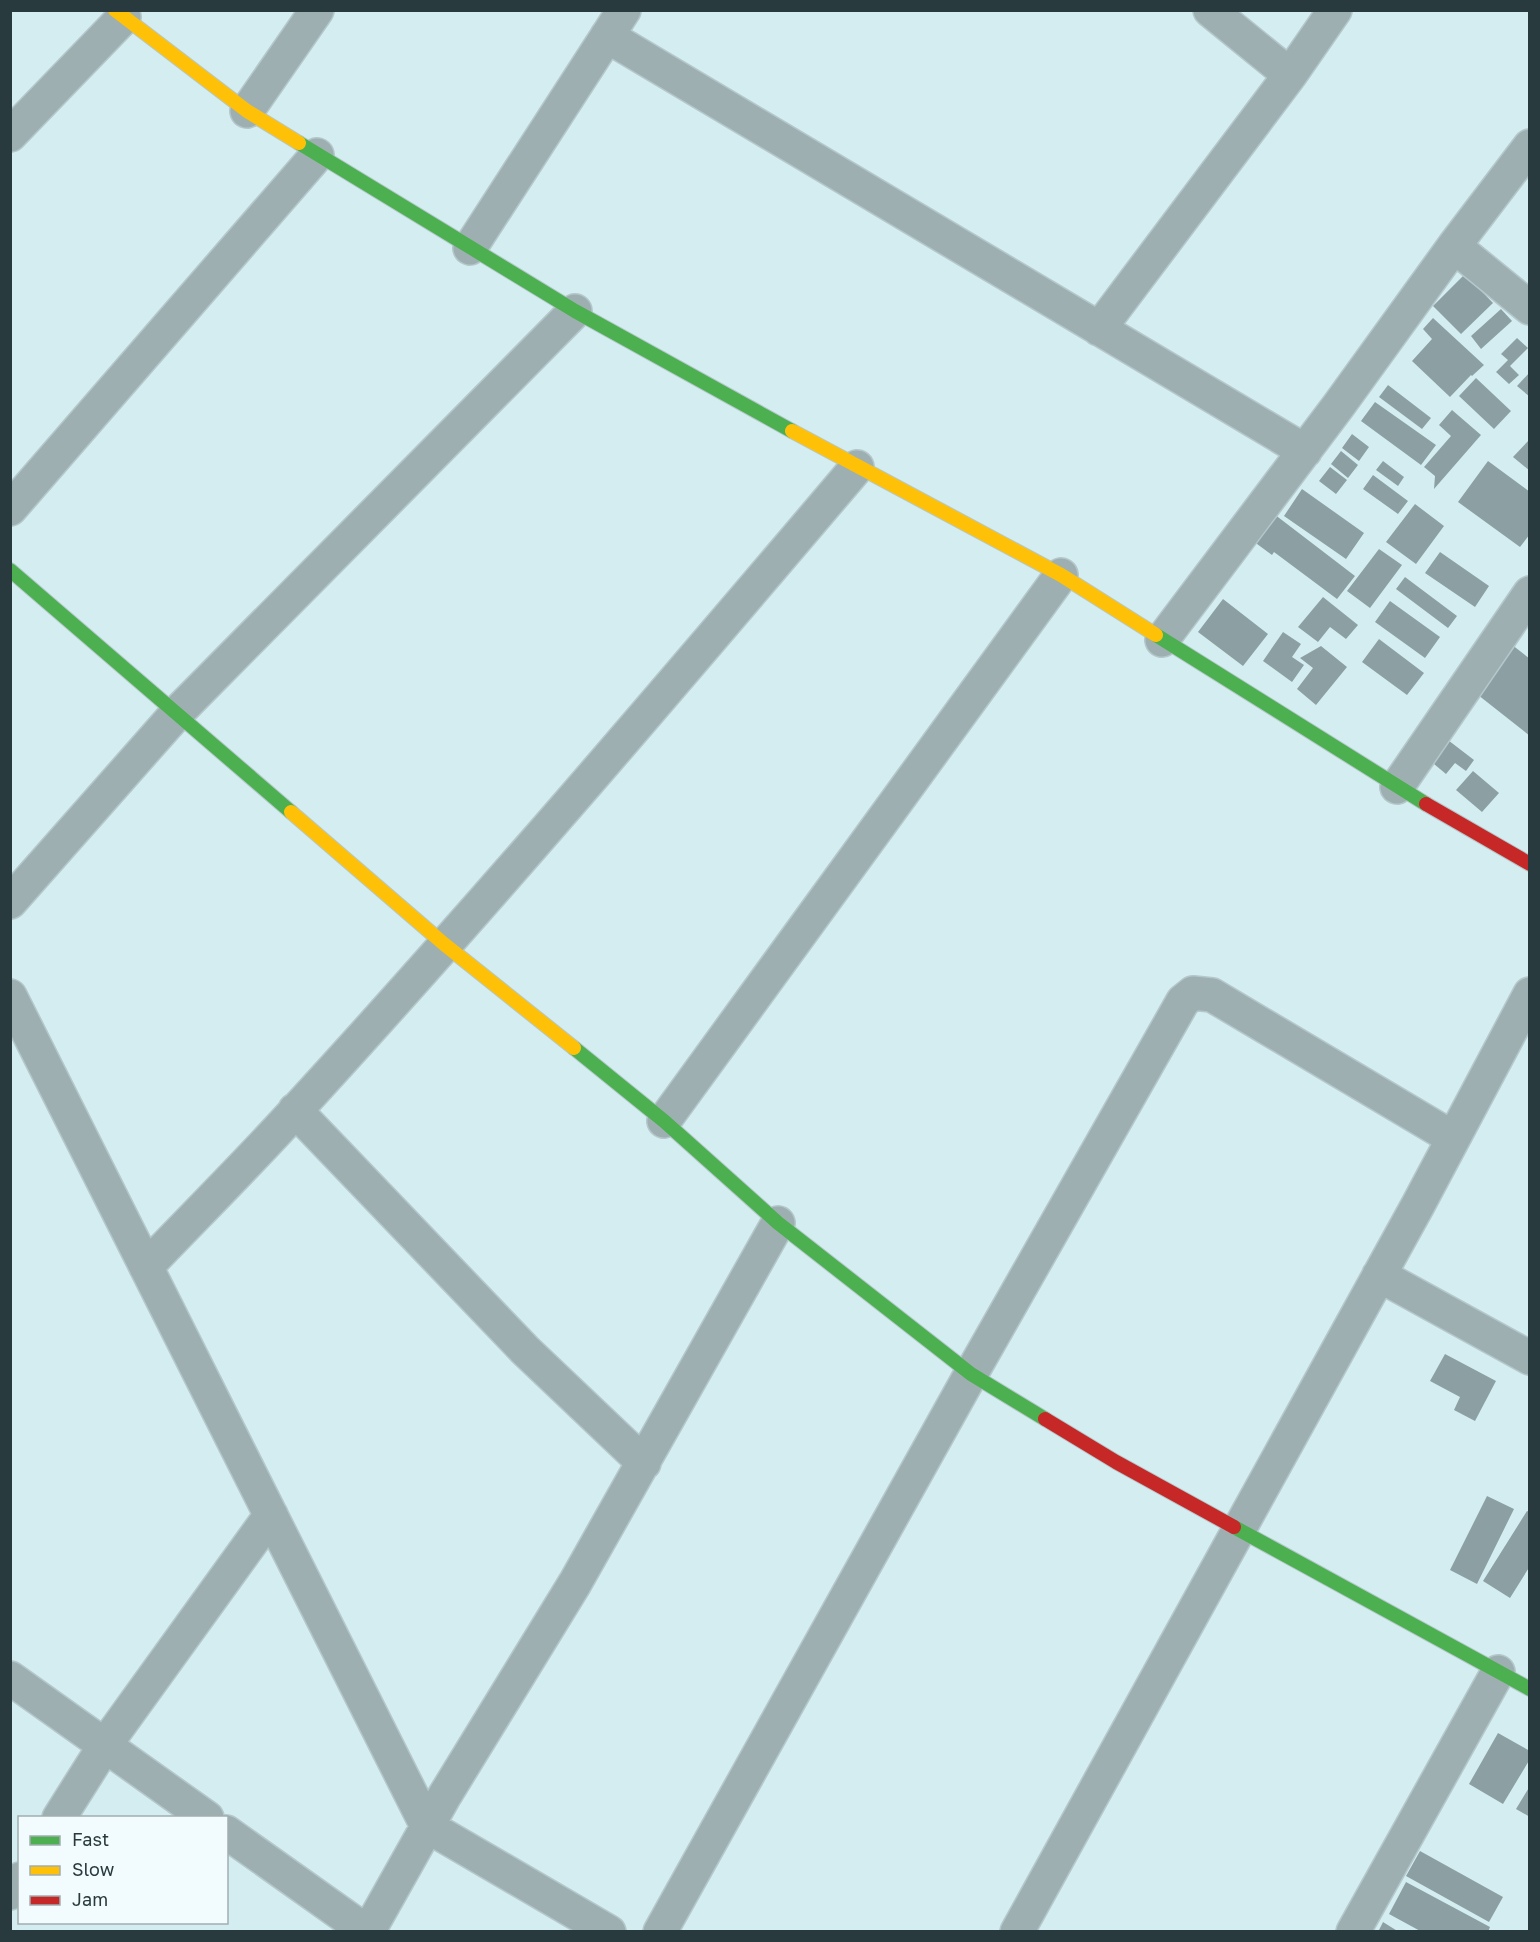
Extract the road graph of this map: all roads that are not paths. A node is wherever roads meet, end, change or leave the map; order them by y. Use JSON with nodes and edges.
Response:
{"nodes":[{"id":1,"x":316,"y":10,"type":"edge"},
{"id":2,"x":1210,"y":10,"type":"edge"},
{"id":3,"x":1335,"y":10,"type":"edge"},
{"id":4,"x":120,"y":14,"type":"edge"},
{"id":5,"x":615,"y":23,"type":"edge"},
{"id":6,"x":1290,"y":75,"type":"junction"},
{"id":7,"x":247,"y":111,"type":"junction"},
{"id":8,"x":10,"y":135,"type":"edge"},
{"id":9,"x":1530,"y":146,"type":"edge"},
{"id":10,"x":317,"y":155,"type":"junction"},
{"id":11,"x":1454,"y":246,"type":"junction"},
{"id":12,"x":470,"y":248,"type":"junction"},
{"id":13,"x":1530,"y":309,"type":"edge"},
{"id":14,"x":575,"y":311,"type":"junction"},
{"id":15,"x":1099,"y":329,"type":"junction"},
{"id":16,"x":1305,"y":451,"type":"junction"},
{"id":17,"x":857,"y":467,"type":"junction"},
{"id":18,"x":10,"y":509,"type":"edge"},
{"id":19,"x":10,"y":570,"type":"edge"},
{"id":20,"x":1061,"y":575,"type":"junction"},
{"id":21,"x":1530,"y":593,"type":"edge"},
{"id":22,"x":1162,"y":640,"type":"junction"},
{"id":23,"x":177,"y":713,"type":"junction"},
{"id":24,"x":1397,"y":787,"type":"junction"},
{"id":25,"x":1530,"y":864,"type":"edge"},
{"id":26,"x":10,"y":902,"type":"edge"},
{"id":27,"x":444,"y":944,"type":"junction"},
{"id":28,"x":1530,"y":994,"type":"edge"},
{"id":29,"x":10,"y":996,"type":"edge"},
{"id":30,"x":295,"y":1110,"type":"junction"},
{"id":31,"x":664,"y":1121,"type":"junction"},
{"id":32,"x":1453,"y":1138,"type":"junction"},
{"id":33,"x":778,"y":1223,"type":"junction"},
{"id":34,"x":146,"y":1267,"type":"junction"},
{"id":35,"x":1379,"y":1275,"type":"junction"},
{"id":36,"x":1530,"y":1358,"type":"edge"},
{"id":37,"x":971,"y":1374,"type":"junction"},
{"id":38,"x":644,"y":1463,"type":"junction"},
{"id":39,"x":271,"y":1515,"type":"junction"},
{"id":40,"x":1239,"y":1530,"type":"junction"},
{"id":41,"x":1498,"y":1672,"type":"junction"},
{"id":42,"x":10,"y":1678,"type":"edge"},
{"id":43,"x":1530,"y":1689,"type":"edge"},
{"id":44,"x":105,"y":1745,"type":"junction"},
{"id":45,"x":60,"y":1816,"type":"edge"},
{"id":46,"x":204,"y":1816,"type":"edge"},
{"id":47,"x":427,"y":1826,"type":"junction"},
{"id":48,"x":228,"y":1833,"type":"edge"},
{"id":49,"x":367,"y":1932,"type":"edge"},
{"id":50,"x":609,"y":1932,"type":"edge"},
{"id":51,"x":660,"y":1932,"type":"edge"},
{"id":52,"x":1017,"y":1932,"type":"edge"},
{"id":53,"x":1353,"y":1932,"type":"edge"}],
"edges":[{"from":1,"to":7,"type":"street"},
{"from":2,"to":6,"type":"street"},
{"from":3,"to":6,"type":"street"},
{"from":4,"to":7,"type":"street"},
{"from":4,"to":8,"type":"street"},
{"from":5,"to":12,"type":"street"},
{"from":5,"to":15,"type":"street"},
{"from":6,"to":15,"type":"street"},
{"from":7,"to":10,"type":"street"},
{"from":9,"to":11,"type":"street"},
{"from":10,"to":12,"type":"street"},
{"from":10,"to":18,"type":"street"},
{"from":11,"to":13,"type":"street"},
{"from":11,"to":16,"type":"street"},
{"from":12,"to":14,"type":"street"},
{"from":14,"to":17,"type":"street"},
{"from":14,"to":23,"type":"street"},
{"from":15,"to":16,"type":"street"},
{"from":16,"to":22,"type":"street"},
{"from":17,"to":20,"type":"street"},
{"from":17,"to":27,"type":"street"},
{"from":19,"to":23,"type":"street"},
{"from":20,"to":22,"type":"street"},
{"from":20,"to":31,"type":"street"},
{"from":21,"to":24,"type":"street"},
{"from":22,"to":24,"type":"street"},
{"from":23,"to":26,"type":"street"},
{"from":23,"to":27,"type":"street"},
{"from":24,"to":25,"type":"street"},
{"from":27,"to":30,"type":"street"},
{"from":27,"to":31,"type":"street"},
{"from":28,"to":32,"type":"street"},
{"from":29,"to":34,"type":"street"},
{"from":30,"to":34,"type":"street"},
{"from":30,"to":38,"type":"street"},
{"from":31,"to":33,"type":"street"},
{"from":32,"to":35,"type":"street"},
{"from":32,"to":37,"type":"street"},
{"from":33,"to":37,"type":"street"},
{"from":33,"to":38,"type":"street"},
{"from":34,"to":39,"type":"street"},
{"from":35,"to":36,"type":"street"},
{"from":35,"to":40,"type":"street"},
{"from":37,"to":40,"type":"street"},
{"from":37,"to":51,"type":"street"},
{"from":38,"to":47,"type":"street"},
{"from":39,"to":44,"type":"street"},
{"from":39,"to":47,"type":"street"},
{"from":40,"to":41,"type":"street"},
{"from":40,"to":52,"type":"street"},
{"from":41,"to":43,"type":"street"},
{"from":41,"to":53,"type":"street"},
{"from":42,"to":44,"type":"street"},
{"from":44,"to":45,"type":"street"},
{"from":44,"to":46,"type":"street"},
{"from":47,"to":49,"type":"street"},
{"from":47,"to":50,"type":"street"},
{"from":48,"to":49,"type":"street"}]}
